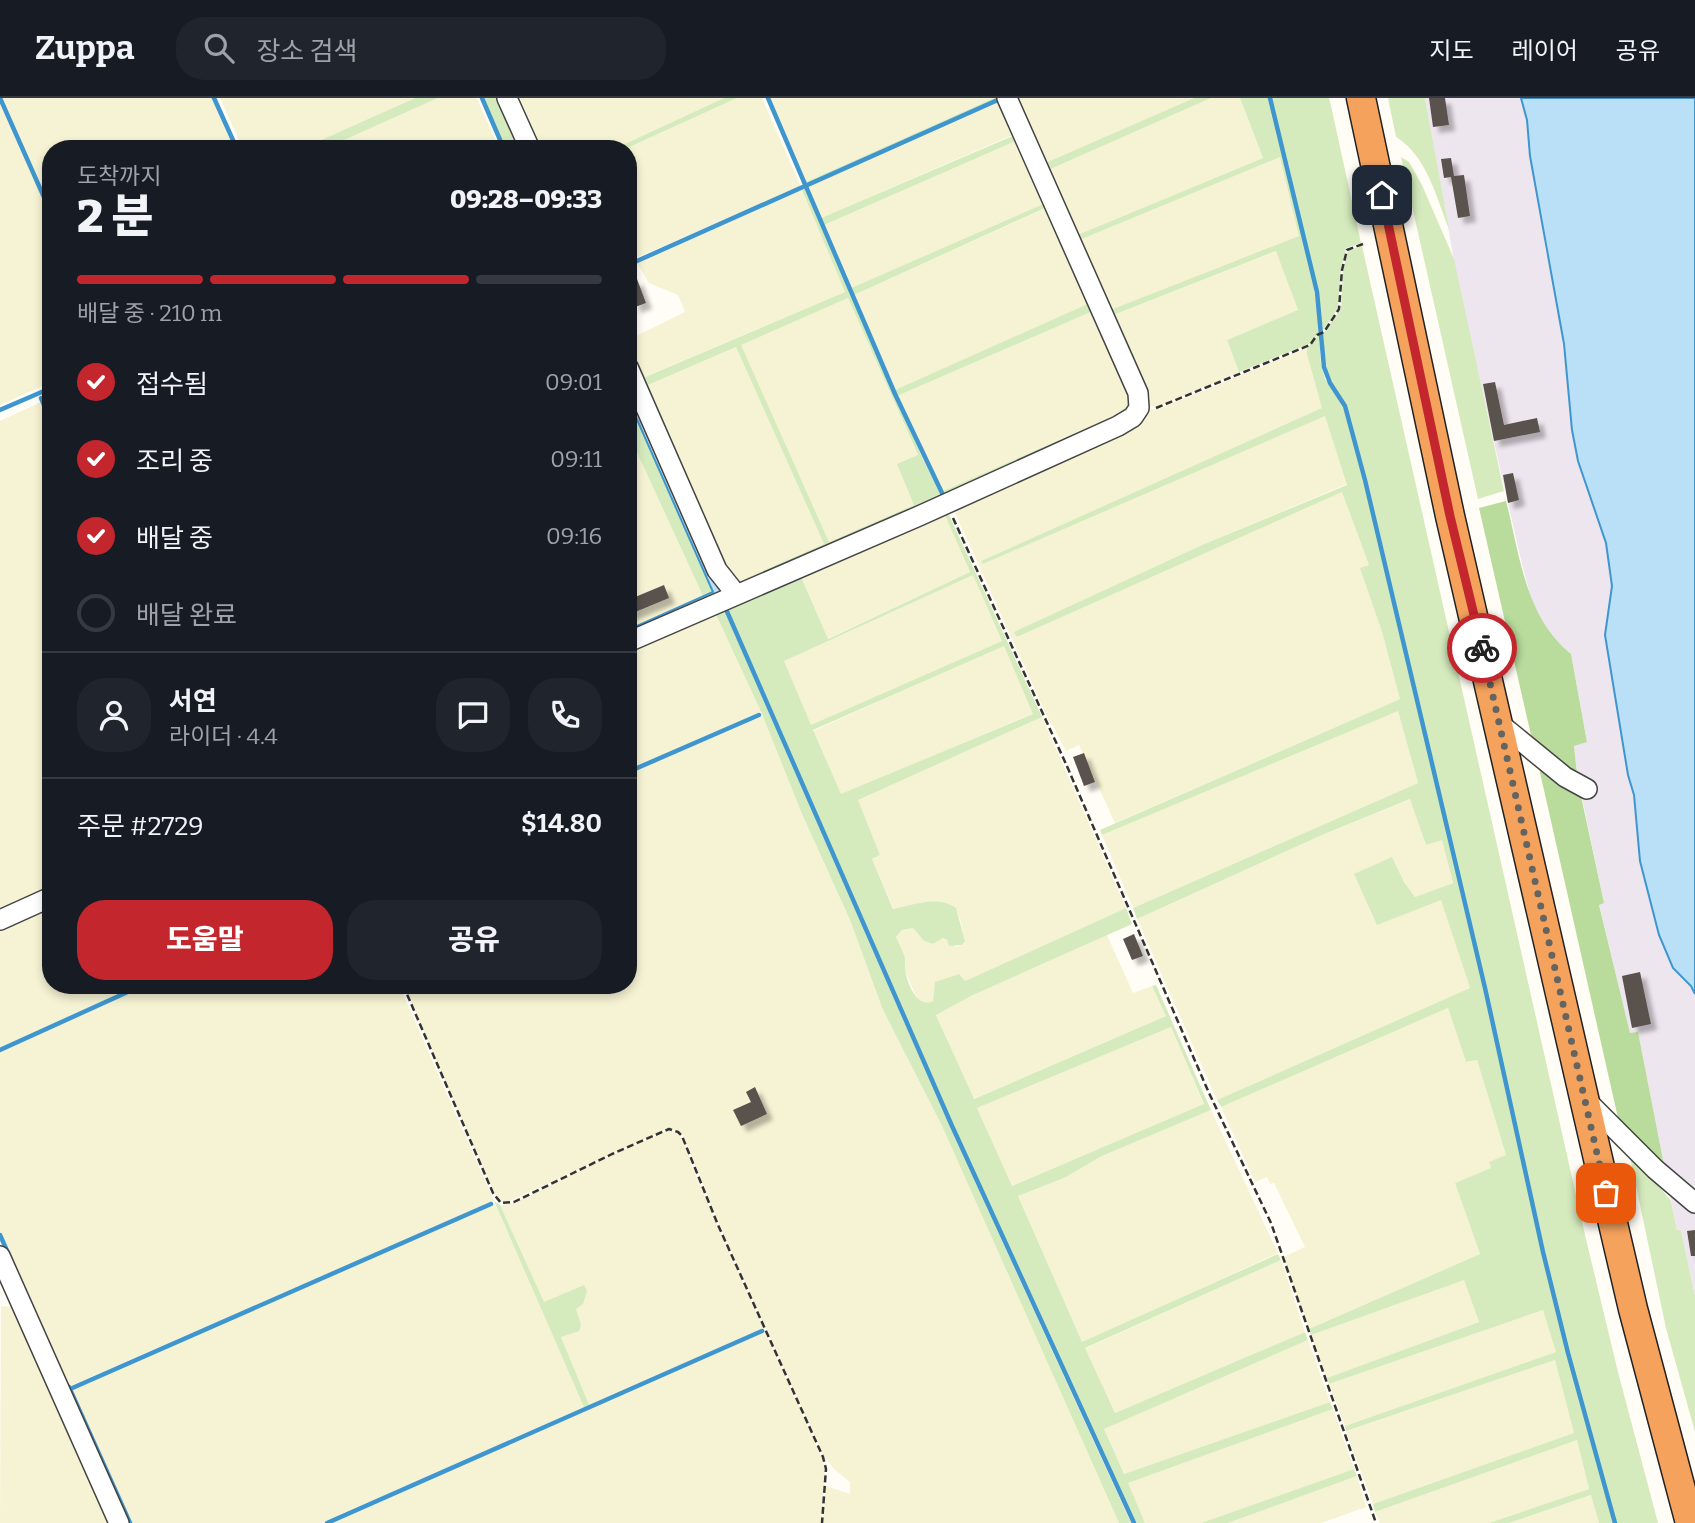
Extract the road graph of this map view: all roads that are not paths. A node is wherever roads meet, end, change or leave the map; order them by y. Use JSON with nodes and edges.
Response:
{"nodes":[{"id":1,"x":507,"y":98,"type":"edge"},
{"id":2,"x":1007,"y":98,"type":"edge"},
{"id":3,"x":1361,"y":98,"type":"edge"},
{"id":4,"x":526,"y":140,"type":"edge"},
{"id":5,"x":637,"y":388,"type":"edge"},
{"id":6,"x":736,"y":594,"type":"junction"},
{"id":7,"x":637,"y":638,"type":"edge"},
{"id":8,"x":1499,"y":723,"type":"junction"},
{"id":9,"x":1587,"y":789,"type":"dead end"},
{"id":10,"x":42,"y":901,"type":"edge"},
{"id":11,"x":0,"y":920,"type":"edge"},
{"id":12,"x":1585,"y":1099,"type":"junction"},
{"id":13,"x":1695,"y":1203,"type":"edge"},
{"id":14,"x":0,"y":1256,"type":"edge"},
{"id":15,"x":8,"y":1295,"type":"edge"},
{"id":16,"x":119,"y":1523,"type":"edge"},
{"id":17,"x":1690,"y":1523,"type":"edge"}],
"edges":[{"from":1,"to":4,"type":"street"},
{"from":2,"to":6,"type":"street"},
{"from":3,"to":8,"type":"highway"},
{"from":5,"to":6,"type":"street"},
{"from":6,"to":7,"type":"street"},
{"from":8,"to":9,"type":"street"},
{"from":8,"to":12,"type":"highway"},
{"from":10,"to":11,"type":"street"},
{"from":12,"to":13,"type":"street"},
{"from":12,"to":17,"type":"highway"},
{"from":14,"to":15,"type":"street"},
{"from":15,"to":16,"type":"street"}]}
